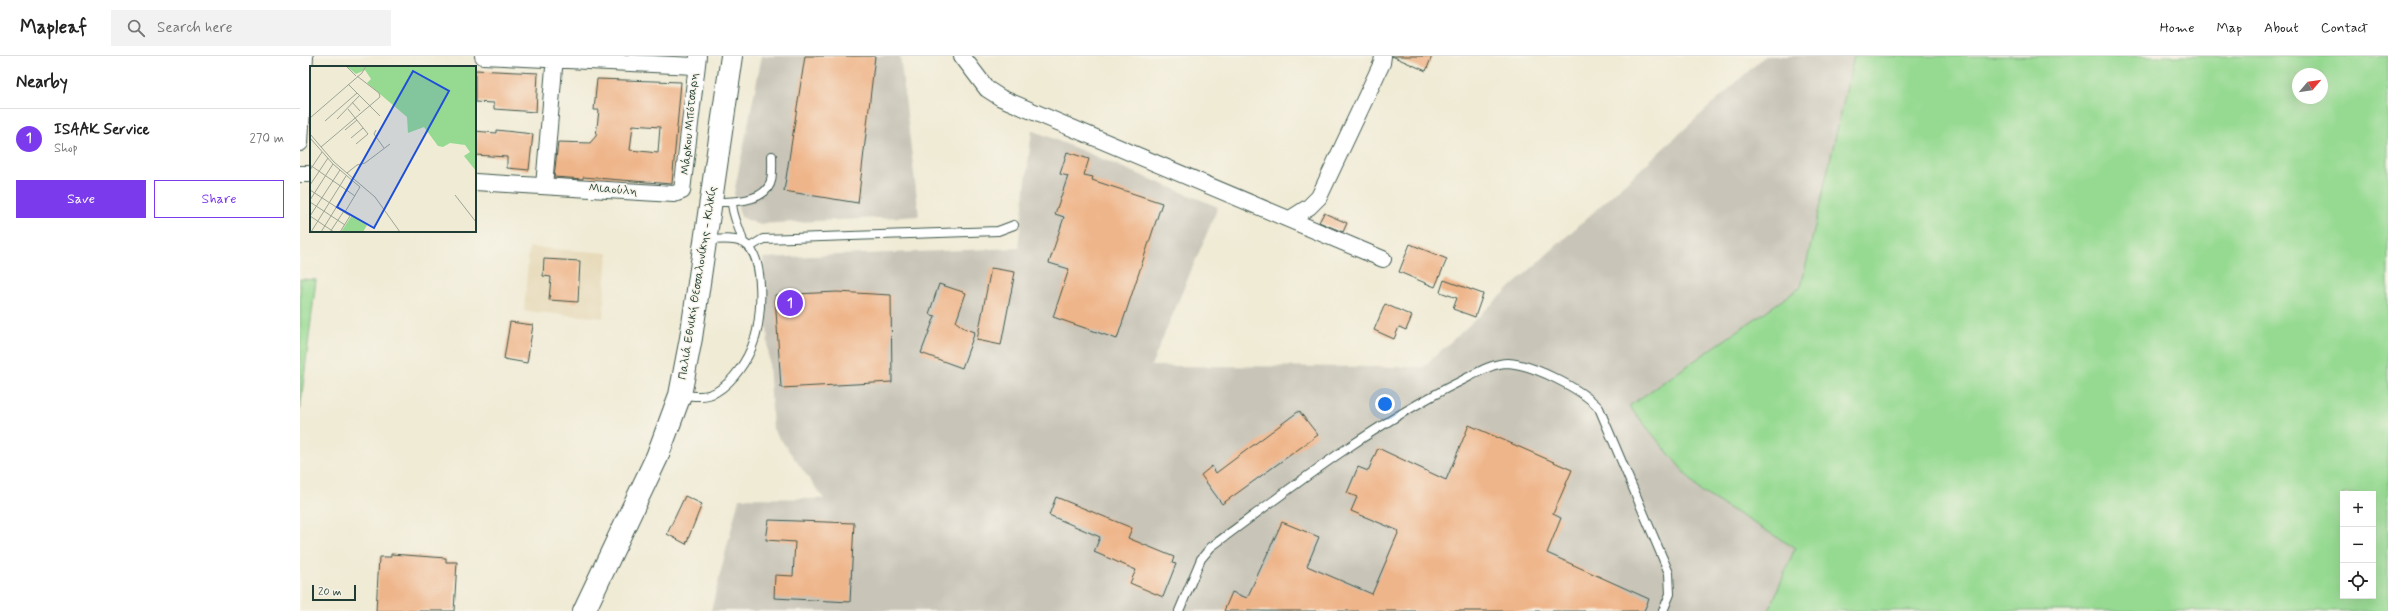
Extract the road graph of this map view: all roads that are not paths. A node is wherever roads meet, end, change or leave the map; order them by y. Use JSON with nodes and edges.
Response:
{"nodes":[{"id":1,"x":305,"y":56,"type":"edge"},
{"id":2,"x":483,"y":56,"type":"edge"},
{"id":3,"x":732,"y":56,"type":"edge"},
{"id":4,"x":962,"y":56,"type":"edge"},
{"id":5,"x":1383,"y":56,"type":"edge"},
{"id":6,"x":555,"y":57,"type":"edge"},
{"id":7,"x":697,"y":61,"type":"edge"},
{"id":8,"x":300,"y":143,"type":"edge"},
{"id":9,"x":772,"y":156,"type":"dead end"},
{"id":10,"x":476,"y":182,"type":"edge"},
{"id":11,"x":544,"y":186,"type":"junction"},
{"id":12,"x":682,"y":191,"type":"joint"},
{"id":13,"x":721,"y":202,"type":"junction"},
{"id":14,"x":1290,"y":220,"type":"junction"},
{"id":15,"x":1014,"y":225,"type":"dead end"},
{"id":16,"x":704,"y":240,"type":"junction"},
{"id":17,"x":742,"y":242,"type":"junction"},
{"id":18,"x":750,"y":247,"type":"junction"},
{"id":19,"x":1383,"y":259,"type":"dead end"},
{"id":20,"x":680,"y":395,"type":"junction"},
{"id":21,"x":584,"y":611,"type":"edge"},
{"id":22,"x":1179,"y":611,"type":"edge"},
{"id":23,"x":1663,"y":611,"type":"edge"}],
"edges":[{"from":1,"to":8,"type":"street"},
{"from":2,"to":6,"type":"street"},
{"from":3,"to":13,"type":"main road","name":"Παλιά Εθνική Θεσσαλονίκης - Κιλκίς"},
{"from":4,"to":14,"type":"street"},
{"from":5,"to":14,"type":"street"},
{"from":6,"to":7,"type":"street"},
{"from":6,"to":11,"type":"street"},
{"from":7,"to":12,"type":"street","name":"Μάρκου Μπότσαρη"},
{"from":9,"to":13,"type":"lane"},
{"from":10,"to":11,"type":"street","name":"Μιαούλη"},
{"from":11,"to":12,"type":"street","name":"Μιαούλη"},
{"from":13,"to":16,"type":"main road","name":"Παλιά Εθνική Θεσσαλονίκης - Κιλκίς"},
{"from":13,"to":17,"type":"lane"},
{"from":14,"to":19,"type":"street"},
{"from":15,"to":18,"type":"lane"},
{"from":16,"to":17,"type":"lane"},
{"from":16,"to":20,"type":"main road","name":"Παλιά Εθνική Θεσσαλονίκης - Κιλκίς"},
{"from":17,"to":18,"type":"lane"},
{"from":18,"to":20,"type":"lane"},
{"from":20,"to":21,"type":"main road","name":"Παλιά Εθνική Θεσσαλονίκης - Κιλκίς"},
{"from":22,"to":23,"type":"lane"}]}
